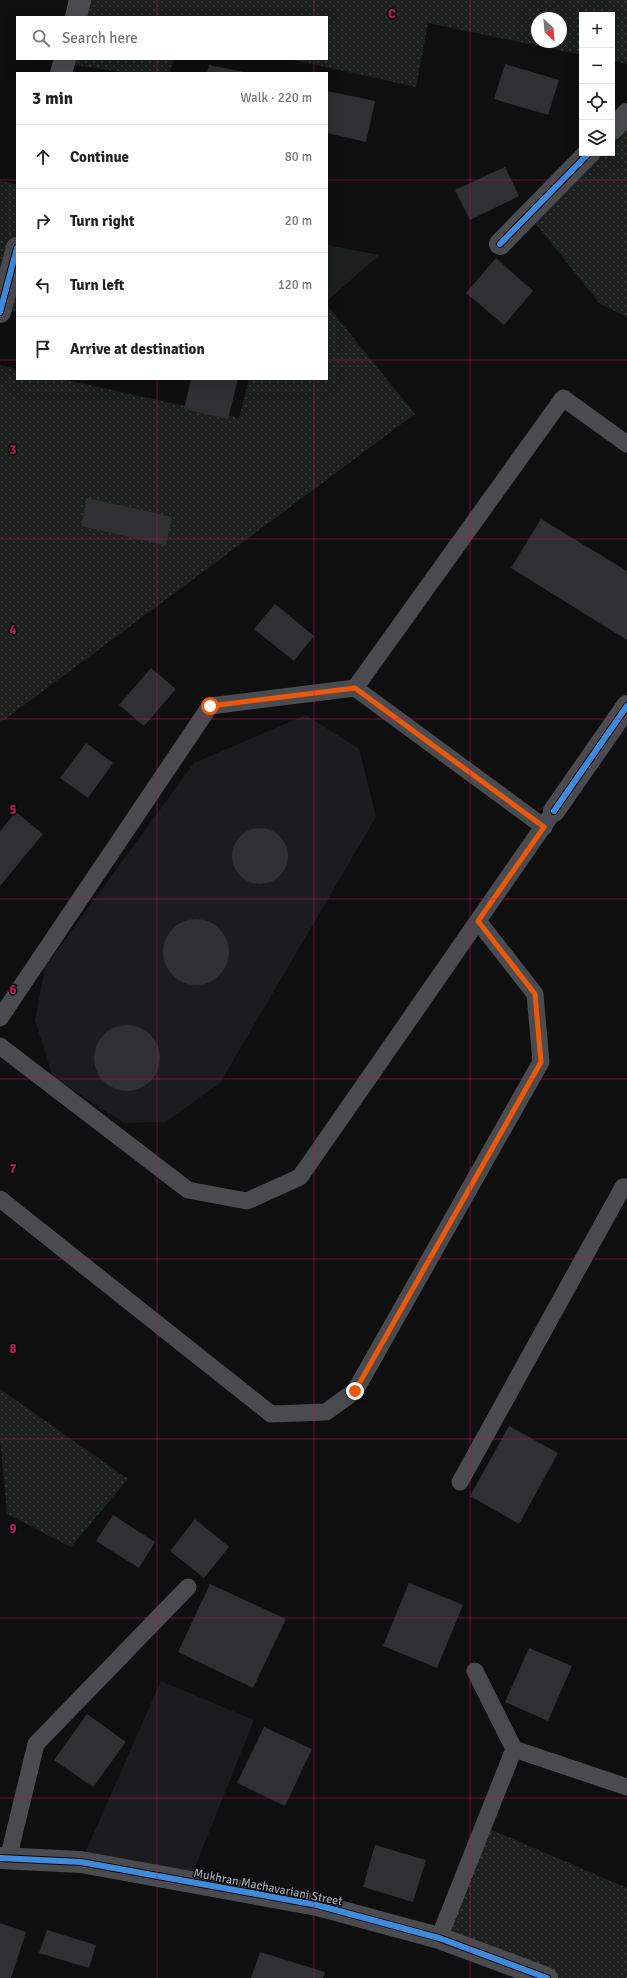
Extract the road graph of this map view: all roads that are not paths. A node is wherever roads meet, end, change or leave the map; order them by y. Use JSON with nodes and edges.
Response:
{"nodes":[{"id":1,"x":80,"y":0,"type":"edge"},
{"id":2,"x":76,"y":16,"type":"edge"},
{"id":3,"x":65,"y":60,"type":"edge"},
{"id":4,"x":61,"y":72,"type":"edge"},
{"id":5,"x":627,"y":114,"type":"edge"},
{"id":6,"x":615,"y":126,"type":"edge"},
{"id":7,"x":586,"y":156,"type":"edge"},
{"id":8,"x":500,"y":244,"type":"dead end"},
{"id":9,"x":16,"y":252,"type":"edge"},
{"id":10,"x":0,"y":312,"type":"edge"},
{"id":11,"x":627,"y":444,"type":"edge"},
{"id":12,"x":355,"y":688,"type":"junction"},
{"id":13,"x":627,"y":706,"type":"edge"},
{"id":14,"x":549,"y":819,"type":"junction"},
{"id":15,"x":478,"y":921,"type":"junction"},
{"id":16,"x":0,"y":1018,"type":"edge"},
{"id":17,"x":0,"y":1046,"type":"edge"},
{"id":18,"x":627,"y":1187,"type":"edge"},
{"id":19,"x":0,"y":1200,"type":"edge"},
{"id":20,"x":460,"y":1482,"type":"dead end"},
{"id":21,"x":188,"y":1587,"type":"dead end"},
{"id":22,"x":475,"y":1672,"type":"dead end"},
{"id":23,"x":514,"y":1749,"type":"junction"},
{"id":24,"x":627,"y":1787,"type":"edge"},
{"id":25,"x":4,"y":1858,"type":"edge"},
{"id":26,"x":439,"y":1938,"type":"junction"},
{"id":27,"x":547,"y":1978,"type":"edge"}],
"edges":[{"from":1,"to":2,"type":"street"},
{"from":3,"to":4,"type":"street"},
{"from":5,"to":6,"type":"street"},
{"from":7,"to":8,"type":"street"},
{"from":9,"to":10,"type":"street"},
{"from":11,"to":12,"type":"lane"},
{"from":12,"to":14,"type":"lane"},
{"from":12,"to":16,"type":"lane"},
{"from":13,"to":14,"type":"street"},
{"from":14,"to":15,"type":"lane"},
{"from":15,"to":17,"type":"lane"},
{"from":15,"to":19,"type":"lane"},
{"from":18,"to":20,"type":"lane"},
{"from":21,"to":25,"type":"lane"},
{"from":22,"to":23,"type":"lane"},
{"from":23,"to":24,"type":"lane"},
{"from":23,"to":26,"type":"lane"},
{"from":25,"to":26,"type":"street","name":"Mukhran Machavariani Street"},
{"from":26,"to":27,"type":"street","name":"Mukhran Machavariani Street"}]}
